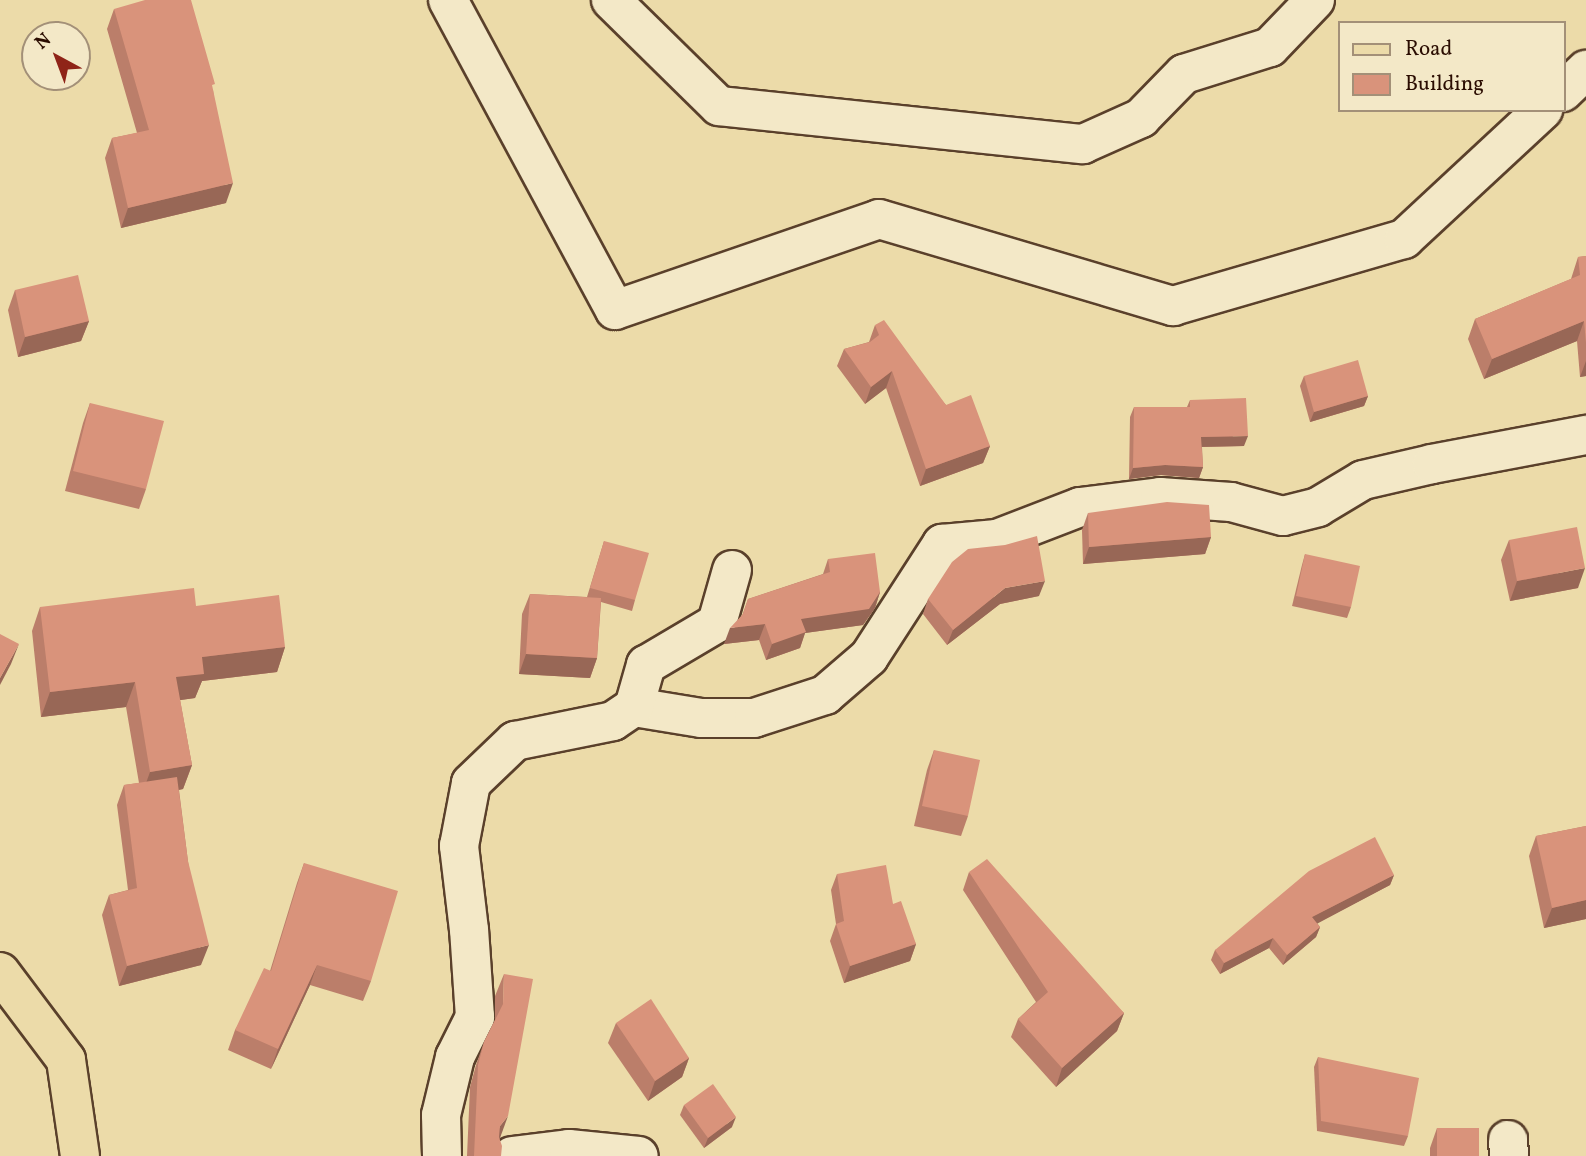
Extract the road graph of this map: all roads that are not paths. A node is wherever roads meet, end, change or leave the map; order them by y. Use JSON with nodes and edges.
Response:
{"nodes":[{"id":1,"x":447,"y":0,"type":"edge"},
{"id":2,"x":611,"y":0,"type":"edge"},
{"id":3,"x":1315,"y":0,"type":"edge"},
{"id":4,"x":1586,"y":70,"type":"edge"},
{"id":5,"x":1565,"y":90,"type":"edge"},
{"id":6,"x":1541,"y":112,"type":"edge"},
{"id":7,"x":1586,"y":435,"type":"edge"},
{"id":8,"x":732,"y":570,"type":"dead end"},
{"id":9,"x":634,"y":708,"type":"junction"},
{"id":10,"x":0,"y":972,"type":"edge"},
{"id":11,"x":80,"y":1156,"type":"edge"},
{"id":12,"x":442,"y":1156,"type":"edge"},
{"id":13,"x":512,"y":1156,"type":"edge"},
{"id":14,"x":639,"y":1156,"type":"edge"}],
"edges":[{"from":1,"to":6,"type":"street"},
{"from":2,"to":3,"type":"street"},
{"from":4,"to":5,"type":"street"},
{"from":7,"to":9,"type":"street"},
{"from":8,"to":9,"type":"street"},
{"from":9,"to":12,"type":"street"},
{"from":10,"to":11,"type":"main road"},
{"from":13,"to":14,"type":"street"}]}
